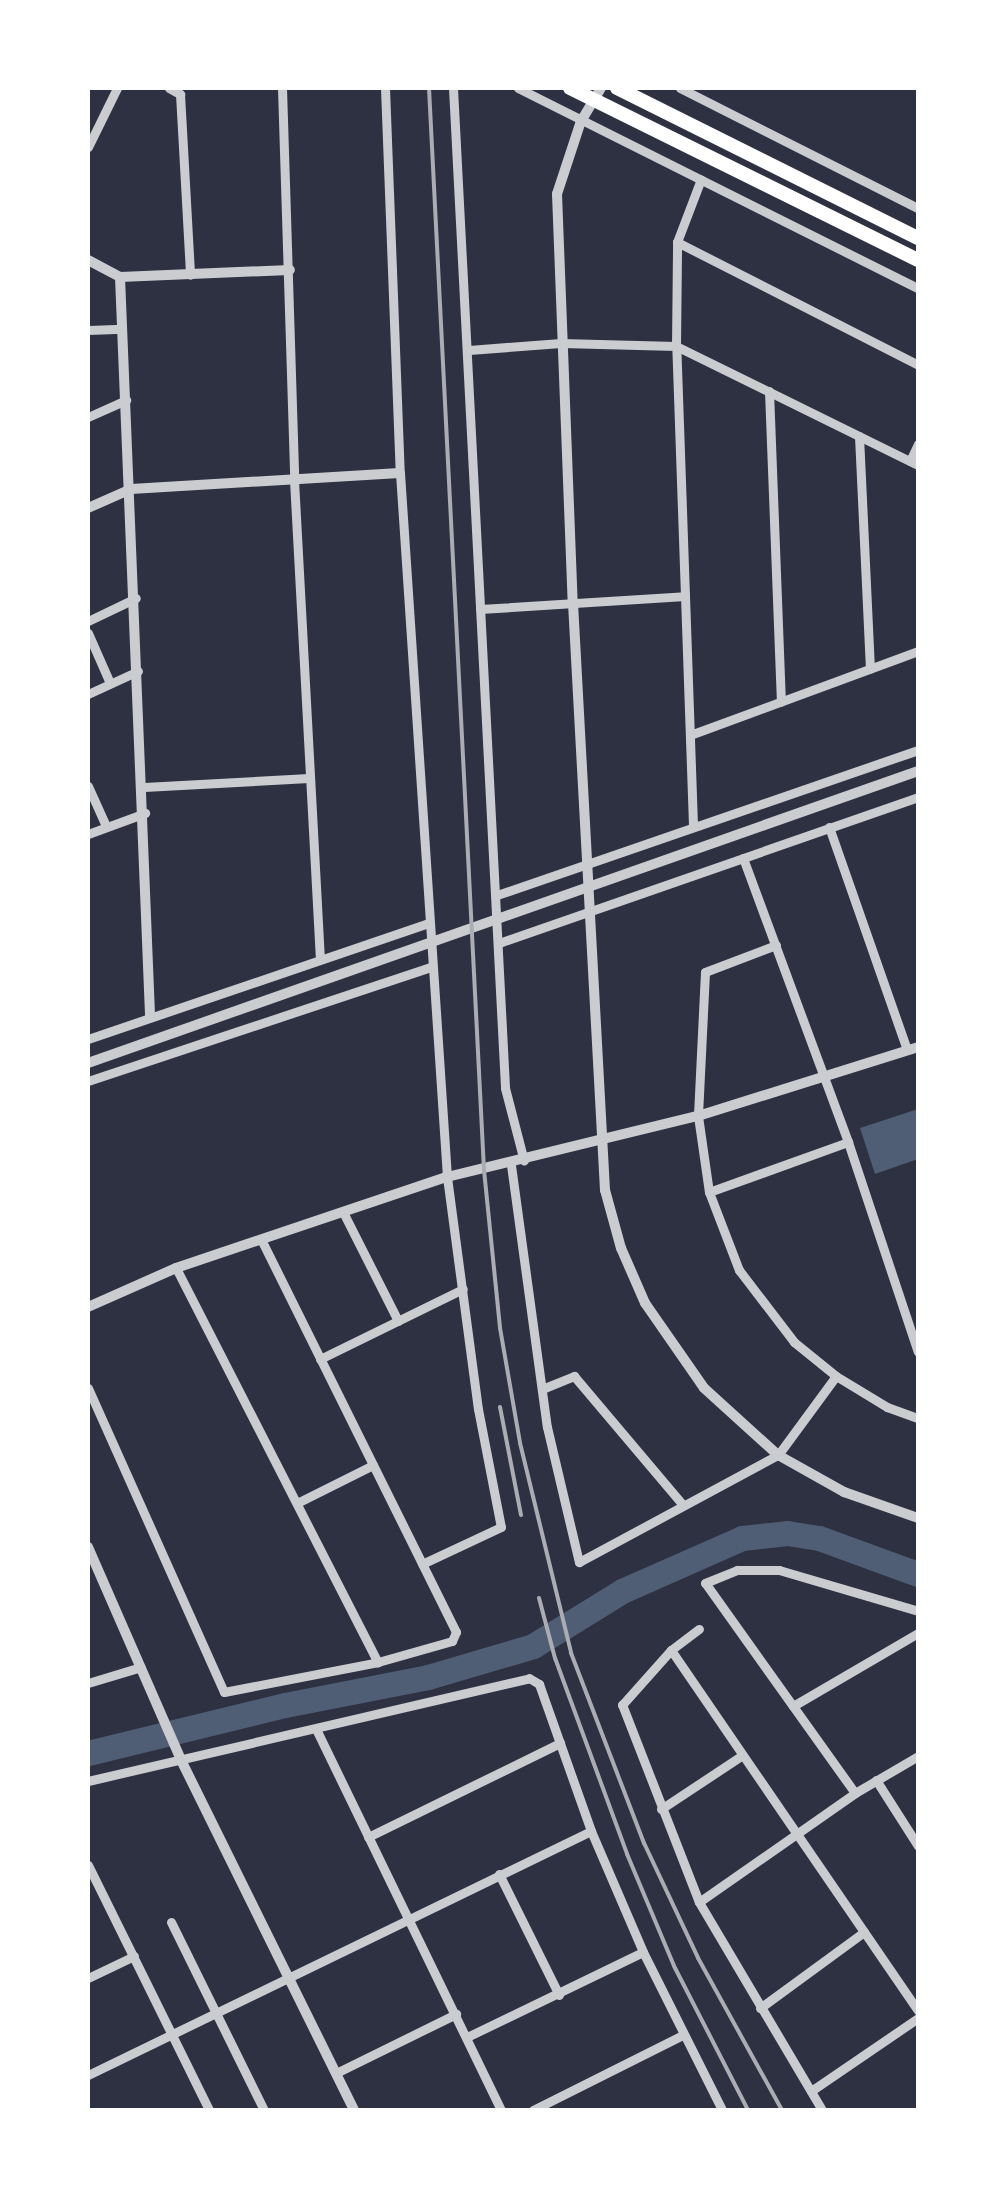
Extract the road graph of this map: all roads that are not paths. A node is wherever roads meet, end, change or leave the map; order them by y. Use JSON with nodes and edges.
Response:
{"nodes":[{"id":1,"x":117,"y":88,"type":"edge"},
{"id":2,"x":168,"y":88,"type":"edge"},
{"id":3,"x":282,"y":88,"type":"edge"},
{"id":4,"x":385,"y":88,"type":"edge"},
{"id":5,"x":452,"y":88,"type":"edge"},
{"id":6,"x":518,"y":88,"type":"edge"},
{"id":7,"x":570,"y":88,"type":"edge"},
{"id":8,"x":600,"y":88,"type":"edge"},
{"id":9,"x":616,"y":88,"type":"edge"},
{"id":10,"x":680,"y":88,"type":"edge"},
{"id":11,"x":581,"y":121,"type":"junction"},
{"id":12,"x":88,"y":147,"type":"edge"},
{"id":13,"x":701,"y":180,"type":"junction"},
{"id":14,"x":918,"y":208,"type":"edge"},
{"id":15,"x":918,"y":238,"type":"edge"},
{"id":16,"x":677,"y":242,"type":"junction"},
{"id":17,"x":88,"y":260,"type":"edge"},
{"id":18,"x":918,"y":260,"type":"edge"},
{"id":19,"x":290,"y":270,"type":"junction"},
{"id":20,"x":190,"y":274,"type":"junction"},
{"id":21,"x":120,"y":278,"type":"junction"},
{"id":22,"x":918,"y":288,"type":"edge"},
{"id":23,"x":122,"y":328,"type":"junction"},
{"id":24,"x":88,"y":330,"type":"edge"},
{"id":25,"x":561,"y":343,"type":"junction"},
{"id":26,"x":676,"y":346,"type":"junction"},
{"id":27,"x":469,"y":350,"type":"junction"},
{"id":28,"x":918,"y":365,"type":"edge"},
{"id":29,"x":769,"y":392,"type":"junction"},
{"id":30,"x":126,"y":400,"type":"junction"},
{"id":31,"x":88,"y":418,"type":"edge"},
{"id":32,"x":859,"y":436,"type":"junction"},
{"id":33,"x":918,"y":444,"type":"edge"},
{"id":34,"x":914,"y":463,"type":"edge"},
{"id":35,"x":400,"y":474,"type":"junction"},
{"id":36,"x":294,"y":480,"type":"junction"},
{"id":37,"x":131,"y":489,"type":"junction"},
{"id":38,"x":88,"y":508,"type":"edge"},
{"id":39,"x":685,"y":596,"type":"junction"},
{"id":40,"x":136,"y":598,"type":"junction"},
{"id":41,"x":573,"y":603,"type":"junction"},
{"id":42,"x":480,"y":609,"type":"junction"},
{"id":43,"x":88,"y":622,"type":"edge"},
{"id":44,"x":88,"y":634,"type":"edge"},
{"id":45,"x":916,"y":652,"type":"edge"},
{"id":46,"x":918,"y":668,"type":"edge"},
{"id":47,"x":870,"y":669,"type":"junction"},
{"id":48,"x":138,"y":671,"type":"junction"},
{"id":49,"x":110,"y":683,"type":"junction"},
{"id":50,"x":88,"y":694,"type":"edge"},
{"id":51,"x":780,"y":702,"type":"junction"},
{"id":52,"x":690,"y":735,"type":"junction"},
{"id":53,"x":918,"y":750,"type":"edge"},
{"id":54,"x":918,"y":771,"type":"edge"},
{"id":55,"x":309,"y":778,"type":"junction"},
{"id":56,"x":88,"y":786,"type":"edge"},
{"id":57,"x":144,"y":787,"type":"junction"},
{"id":58,"x":918,"y":797,"type":"edge"},
{"id":59,"x":144,"y":812,"type":"junction"},
{"id":60,"x":693,"y":825,"type":"junction"},
{"id":61,"x":106,"y":826,"type":"junction"},
{"id":62,"x":829,"y":827,"type":"junction"},
{"id":63,"x":88,"y":834,"type":"edge"},
{"id":64,"x":744,"y":858,"type":"junction"},
{"id":65,"x":587,"y":864,"type":"junction"},
{"id":66,"x":497,"y":895,"type":"junction"},
{"id":67,"x":589,"y":913,"type":"junction"},
{"id":68,"x":428,"y":923,"type":"junction"},
{"id":69,"x":499,"y":943,"type":"junction"},
{"id":70,"x":776,"y":945,"type":"junction"},
{"id":71,"x":320,"y":956,"type":"junction"},
{"id":72,"x":430,"y":968,"type":"junction"},
{"id":73,"x":150,"y":1014,"type":"junction"},
{"id":74,"x":88,"y":1040,"type":"edge"},
{"id":75,"x":913,"y":1048,"type":"edge"},
{"id":76,"x":88,"y":1063,"type":"edge"},
{"id":77,"x":823,"y":1076,"type":"junction"},
{"id":78,"x":88,"y":1081,"type":"edge"},
{"id":79,"x":698,"y":1116,"type":"junction"},
{"id":80,"x":603,"y":1140,"type":"junction"},
{"id":81,"x":848,"y":1142,"type":"junction"},
{"id":82,"x":524,"y":1161,"type":"junction"},
{"id":83,"x":512,"y":1165,"type":"junction"},
{"id":84,"x":446,"y":1178,"type":"junction"},
{"id":85,"x":709,"y":1192,"type":"junction"},
{"id":86,"x":343,"y":1212,"type":"junction"},
{"id":87,"x":260,"y":1240,"type":"junction"},
{"id":88,"x":176,"y":1268,"type":"junction"},
{"id":89,"x":463,"y":1289,"type":"junction"},
{"id":90,"x":88,"y":1307,"type":"edge"},
{"id":91,"x":398,"y":1320,"type":"junction"},
{"id":92,"x":918,"y":1352,"type":"edge"},
{"id":93,"x":320,"y":1359,"type":"junction"},
{"id":94,"x":836,"y":1376,"type":"junction"},
{"id":95,"x":88,"y":1388,"type":"edge"},
{"id":96,"x":542,"y":1388,"type":"junction"},
{"id":97,"x":918,"y":1418,"type":"edge"},
{"id":98,"x":778,"y":1455,"type":"junction"},
{"id":99,"x":372,"y":1466,"type":"junction"},
{"id":100,"x":297,"y":1503,"type":"junction"},
{"id":101,"x":682,"y":1505,"type":"junction"},
{"id":102,"x":918,"y":1518,"type":"edge"},
{"id":103,"x":88,"y":1548,"type":"edge"},
{"id":104,"x":422,"y":1564,"type":"junction"},
{"id":105,"x":918,"y":1611,"type":"edge"},
{"id":106,"x":699,"y":1629,"type":"dead end"},
{"id":107,"x":918,"y":1633,"type":"edge"},
{"id":108,"x":671,"y":1650,"type":"junction"},
{"id":109,"x":378,"y":1662,"type":"junction"},
{"id":110,"x":141,"y":1667,"type":"junction"},
{"id":111,"x":88,"y":1682,"type":"edge"},
{"id":112,"x":793,"y":1706,"type":"junction"},
{"id":113,"x":316,"y":1729,"type":"junction"},
{"id":114,"x":560,"y":1743,"type":"junction"},
{"id":115,"x":180,"y":1756,"type":"junction"},
{"id":116,"x":742,"y":1756,"type":"junction"},
{"id":117,"x":918,"y":1756,"type":"edge"},
{"id":118,"x":876,"y":1780,"type":"junction"},
{"id":119,"x":88,"y":1781,"type":"edge"},
{"id":120,"x":855,"y":1793,"type":"junction"},
{"id":121,"x":661,"y":1808,"type":"junction"},
{"id":122,"x":591,"y":1831,"type":"junction"},
{"id":123,"x":795,"y":1834,"type":"junction"},
{"id":124,"x":368,"y":1837,"type":"junction"},
{"id":125,"x":918,"y":1846,"type":"edge"},
{"id":126,"x":88,"y":1865,"type":"edge"},
{"id":127,"x":500,"y":1874,"type":"junction"},
{"id":128,"x":700,"y":1902,"type":"junction"},
{"id":129,"x":409,"y":1918,"type":"junction"},
{"id":130,"x":171,"y":1922,"type":"dead end"},
{"id":131,"x":864,"y":1932,"type":"junction"},
{"id":132,"x":643,"y":1952,"type":"junction"},
{"id":133,"x":134,"y":1956,"type":"junction"},
{"id":134,"x":287,"y":1976,"type":"junction"},
{"id":135,"x":88,"y":1978,"type":"edge"},
{"id":136,"x":559,"y":1995,"type":"junction"},
{"id":137,"x":760,"y":2008,"type":"junction"},
{"id":138,"x":216,"y":2012,"type":"junction"},
{"id":139,"x":456,"y":2014,"type":"junction"},
{"id":140,"x":918,"y":2014,"type":"edge"},
{"id":141,"x":171,"y":2033,"type":"junction"},
{"id":142,"x":683,"y":2035,"type":"junction"},
{"id":143,"x":468,"y":2037,"type":"junction"},
{"id":144,"x":336,"y":2073,"type":"junction"},
{"id":145,"x":88,"y":2075,"type":"edge"},
{"id":146,"x":810,"y":2092,"type":"junction"},
{"id":147,"x":209,"y":2110,"type":"edge"},
{"id":148,"x":264,"y":2110,"type":"edge"},
{"id":149,"x":354,"y":2110,"type":"edge"},
{"id":150,"x":502,"y":2110,"type":"edge"},
{"id":151,"x":533,"y":2110,"type":"edge"},
{"id":152,"x":722,"y":2110,"type":"edge"},
{"id":153,"x":822,"y":2110,"type":"edge"}],
"edges":[{"from":1,"to":12,"type":"street"},
{"from":2,"to":20,"type":"street"},
{"from":3,"to":19,"type":"street"},
{"from":4,"to":35,"type":"street"},
{"from":5,"to":27,"type":"street"},
{"from":6,"to":11,"type":"street"},
{"from":7,"to":18,"type":"highway"},
{"from":8,"to":11,"type":"street"},
{"from":9,"to":15,"type":"highway"},
{"from":10,"to":14,"type":"street"},
{"from":11,"to":13,"type":"street"},
{"from":11,"to":25,"type":"street"},
{"from":13,"to":16,"type":"street"},
{"from":13,"to":22,"type":"street"},
{"from":16,"to":26,"type":"street"},
{"from":16,"to":28,"type":"street"},
{"from":17,"to":21,"type":"street"},
{"from":19,"to":20,"type":"street"},
{"from":19,"to":36,"type":"street"},
{"from":20,"to":21,"type":"street"},
{"from":21,"to":23,"type":"street"},
{"from":23,"to":24,"type":"street"},
{"from":23,"to":30,"type":"street"},
{"from":25,"to":26,"type":"street"},
{"from":25,"to":27,"type":"street"},
{"from":25,"to":41,"type":"street"},
{"from":26,"to":29,"type":"street"},
{"from":26,"to":39,"type":"street"},
{"from":27,"to":42,"type":"street"},
{"from":29,"to":32,"type":"street"},
{"from":29,"to":51,"type":"street"},
{"from":30,"to":31,"type":"street"},
{"from":30,"to":37,"type":"street"},
{"from":32,"to":34,"type":"street"},
{"from":32,"to":47,"type":"street"},
{"from":33,"to":34,"type":"street"},
{"from":35,"to":36,"type":"street"},
{"from":35,"to":68,"type":"street"},
{"from":36,"to":37,"type":"street"},
{"from":36,"to":55,"type":"street"},
{"from":37,"to":38,"type":"street"},
{"from":37,"to":40,"type":"street"},
{"from":39,"to":41,"type":"street"},
{"from":39,"to":52,"type":"street"},
{"from":40,"to":43,"type":"street"},
{"from":40,"to":48,"type":"street"},
{"from":41,"to":42,"type":"street"},
{"from":41,"to":65,"type":"street"},
{"from":42,"to":66,"type":"street"},
{"from":44,"to":49,"type":"street"},
{"from":45,"to":46,"type":"street"},
{"from":45,"to":47,"type":"street"},
{"from":47,"to":51,"type":"street"},
{"from":48,"to":49,"type":"street"},
{"from":48,"to":57,"type":"street"},
{"from":49,"to":50,"type":"street"},
{"from":51,"to":52,"type":"street"},
{"from":52,"to":60,"type":"street"},
{"from":53,"to":60,"type":"street"},
{"from":54,"to":76,"type":"street"},
{"from":55,"to":57,"type":"street"},
{"from":55,"to":71,"type":"street"},
{"from":56,"to":61,"type":"street"},
{"from":57,"to":59,"type":"street"},
{"from":58,"to":62,"type":"street"},
{"from":59,"to":61,"type":"street"},
{"from":59,"to":73,"type":"street"},
{"from":60,"to":65,"type":"street"},
{"from":61,"to":63,"type":"street"},
{"from":62,"to":64,"type":"street"},
{"from":62,"to":75,"type":"street"},
{"from":64,"to":67,"type":"street"},
{"from":64,"to":70,"type":"street"},
{"from":65,"to":66,"type":"street"},
{"from":65,"to":67,"type":"street"},
{"from":66,"to":69,"type":"street"},
{"from":67,"to":69,"type":"street"},
{"from":67,"to":80,"type":"street"},
{"from":68,"to":71,"type":"street"},
{"from":68,"to":72,"type":"street"},
{"from":69,"to":82,"type":"street"},
{"from":70,"to":77,"type":"street"},
{"from":70,"to":79,"type":"street"},
{"from":71,"to":73,"type":"street"},
{"from":72,"to":78,"type":"street"},
{"from":72,"to":84,"type":"street"},
{"from":73,"to":74,"type":"street"},
{"from":75,"to":77,"type":"street"},
{"from":77,"to":79,"type":"street"},
{"from":77,"to":81,"type":"street"},
{"from":79,"to":80,"type":"street"},
{"from":79,"to":85,"type":"street"},
{"from":80,"to":82,"type":"street"},
{"from":80,"to":98,"type":"street"},
{"from":81,"to":85,"type":"street"},
{"from":81,"to":92,"type":"street"},
{"from":82,"to":83,"type":"street"},
{"from":83,"to":84,"type":"street"},
{"from":83,"to":96,"type":"street"},
{"from":84,"to":86,"type":"street"},
{"from":84,"to":89,"type":"street"},
{"from":85,"to":94,"type":"street"},
{"from":86,"to":87,"type":"street"},
{"from":86,"to":91,"type":"street"},
{"from":87,"to":88,"type":"street"},
{"from":87,"to":93,"type":"street"},
{"from":88,"to":90,"type":"street"},
{"from":88,"to":100,"type":"street"},
{"from":89,"to":91,"type":"street"},
{"from":89,"to":104,"type":"street"},
{"from":91,"to":93,"type":"street"},
{"from":93,"to":99,"type":"street"},
{"from":94,"to":97,"type":"street"},
{"from":94,"to":98,"type":"street"},
{"from":95,"to":109,"type":"street"},
{"from":96,"to":101,"type":"street"},
{"from":96,"to":101,"type":"street"},
{"from":98,"to":101,"type":"street"},
{"from":98,"to":102,"type":"street"},
{"from":99,"to":100,"type":"street"},
{"from":99,"to":104,"type":"street"},
{"from":100,"to":109,"type":"street"},
{"from":103,"to":110,"type":"street"},
{"from":104,"to":109,"type":"street"},
{"from":105,"to":112,"type":"street"},
{"from":106,"to":108,"type":"street"},
{"from":107,"to":112,"type":"street"},
{"from":108,"to":116,"type":"street"},
{"from":108,"to":121,"type":"street"},
{"from":110,"to":111,"type":"street"},
{"from":110,"to":115,"type":"street"},
{"from":112,"to":120,"type":"street"},
{"from":113,"to":114,"type":"street"},
{"from":113,"to":115,"type":"street"},
{"from":113,"to":124,"type":"street"},
{"from":114,"to":122,"type":"street"},
{"from":114,"to":124,"type":"street"},
{"from":115,"to":119,"type":"street"},
{"from":115,"to":134,"type":"street"},
{"from":116,"to":121,"type":"street"},
{"from":116,"to":123,"type":"street"},
{"from":117,"to":118,"type":"street"},
{"from":118,"to":120,"type":"street"},
{"from":118,"to":125,"type":"street"},
{"from":120,"to":123,"type":"street"},
{"from":121,"to":128,"type":"street"},
{"from":122,"to":127,"type":"street"},
{"from":122,"to":132,"type":"street"},
{"from":123,"to":128,"type":"street"},
{"from":123,"to":131,"type":"street"},
{"from":124,"to":129,"type":"street"},
{"from":126,"to":133,"type":"street"},
{"from":127,"to":129,"type":"street"},
{"from":127,"to":136,"type":"street"},
{"from":128,"to":137,"type":"street"},
{"from":129,"to":134,"type":"street"},
{"from":129,"to":139,"type":"street"},
{"from":130,"to":138,"type":"street"},
{"from":131,"to":137,"type":"street"},
{"from":131,"to":140,"type":"street"},
{"from":132,"to":136,"type":"street"},
{"from":132,"to":142,"type":"street"},
{"from":133,"to":135,"type":"street"},
{"from":133,"to":141,"type":"street"},
{"from":134,"to":138,"type":"street"},
{"from":134,"to":144,"type":"street"},
{"from":136,"to":143,"type":"street"},
{"from":137,"to":146,"type":"street"},
{"from":138,"to":141,"type":"street"},
{"from":138,"to":148,"type":"street"},
{"from":139,"to":143,"type":"street"},
{"from":139,"to":144,"type":"street"},
{"from":140,"to":146,"type":"street"},
{"from":141,"to":145,"type":"street"},
{"from":141,"to":147,"type":"street"},
{"from":142,"to":151,"type":"street"},
{"from":142,"to":152,"type":"street"},
{"from":143,"to":150,"type":"street"},
{"from":144,"to":149,"type":"street"},
{"from":146,"to":153,"type":"street"}]}
